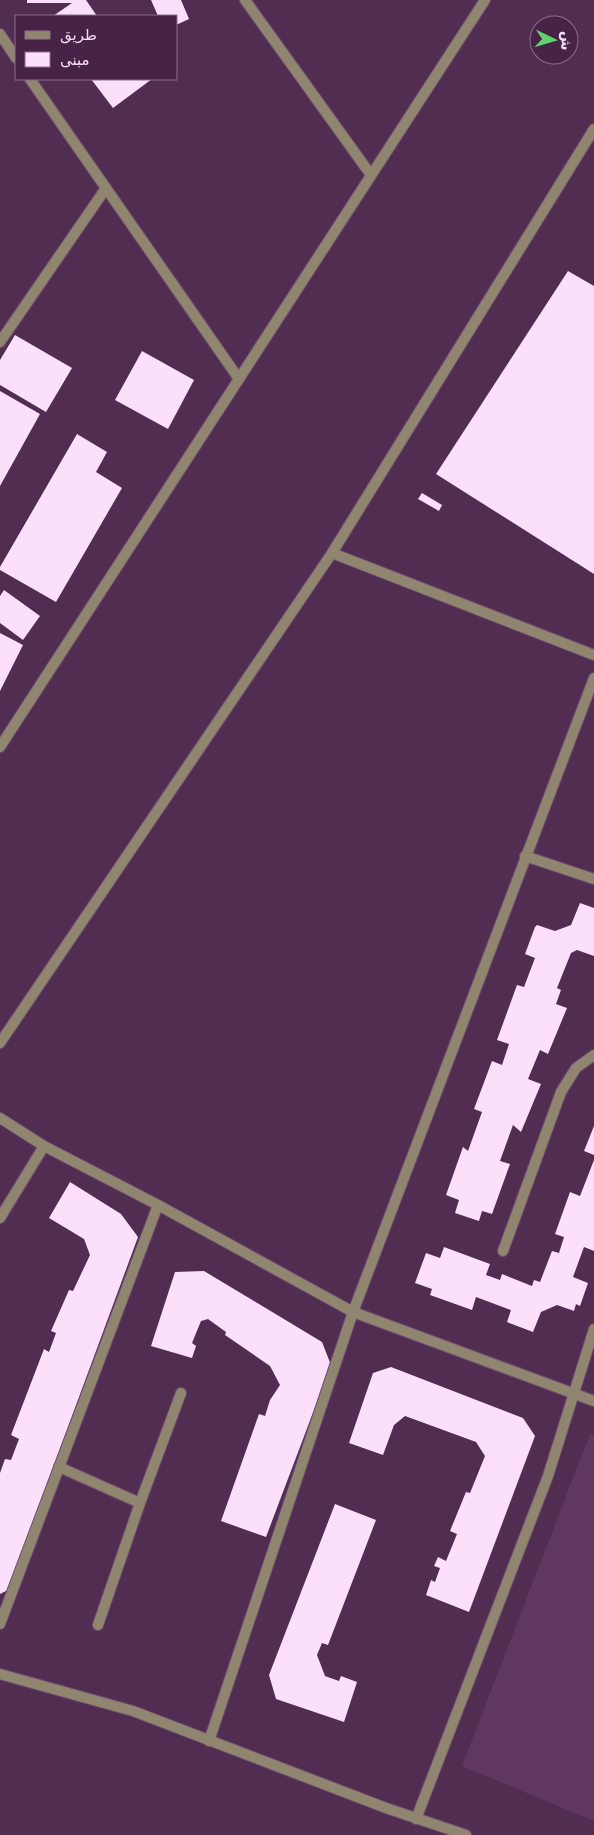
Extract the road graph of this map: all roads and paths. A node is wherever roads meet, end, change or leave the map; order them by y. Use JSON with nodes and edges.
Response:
{"nodes":[{"id":1,"x":245,"y":0,"type":"edge"},
{"id":2,"x":485,"y":0,"type":"edge"},
{"id":3,"x":0,"y":34,"type":"edge"},
{"id":4,"x":15,"y":56,"type":"edge"},
{"id":5,"x":31,"y":80,"type":"edge"},
{"id":6,"x":594,"y":129,"type":"edge"},
{"id":7,"x":371,"y":175,"type":"junction"},
{"id":8,"x":106,"y":188,"type":"junction"},
{"id":9,"x":0,"y":342,"type":"edge"},
{"id":10,"x":239,"y":379,"type":"junction"},
{"id":11,"x":332,"y":553,"type":"junction"},
{"id":12,"x":594,"y":655,"type":"edge"},
{"id":13,"x":594,"y":678,"type":"edge"},
{"id":14,"x":0,"y":747,"type":"edge"},
{"id":15,"x":525,"y":856,"type":"junction"},
{"id":16,"x":594,"y":879,"type":"edge"},
{"id":17,"x":0,"y":1043,"type":"edge"},
{"id":18,"x":594,"y":1055,"type":"edge"},
{"id":19,"x":0,"y":1118,"type":"edge"},
{"id":20,"x":44,"y":1146,"type":"junction"},
{"id":21,"x":158,"y":1205,"type":"junction"},
{"id":22,"x":0,"y":1218,"type":"edge"},
{"id":23,"x":503,"y":1251,"type":"dead end"},
{"id":24,"x":353,"y":1312,"type":"junction"},
{"id":25,"x":594,"y":1329,"type":"edge"},
{"id":26,"x":573,"y":1392,"type":"junction"},
{"id":27,"x":181,"y":1393,"type":"dead end"},
{"id":28,"x":594,"y":1401,"type":"edge"},
{"id":29,"x":59,"y":1467,"type":"junction"},
{"id":30,"x":140,"y":1503,"type":"junction"},
{"id":31,"x":0,"y":1624,"type":"edge"},
{"id":32,"x":98,"y":1625,"type":"dead end"},
{"id":33,"x":0,"y":1674,"type":"edge"},
{"id":34,"x":209,"y":1741,"type":"junction"},
{"id":35,"x":416,"y":1819,"type":"junction"},
{"id":36,"x":466,"y":1835,"type":"edge"}],
"edges":[{"from":1,"to":7,"type":"street"},
{"from":2,"to":7,"type":"street"},
{"from":3,"to":4,"type":"street"},
{"from":5,"to":8,"type":"street"},
{"from":6,"to":11,"type":"street"},
{"from":7,"to":10,"type":"street"},
{"from":8,"to":9,"type":"street"},
{"from":8,"to":10,"type":"street"},
{"from":10,"to":14,"type":"street"},
{"from":11,"to":12,"type":"street"},
{"from":11,"to":17,"type":"street"},
{"from":13,"to":15,"type":"street"},
{"from":15,"to":16,"type":"street"},
{"from":15,"to":24,"type":"street"},
{"from":18,"to":23,"type":"street"},
{"from":19,"to":20,"type":"street"},
{"from":20,"to":21,"type":"street"},
{"from":20,"to":22,"type":"street"},
{"from":21,"to":24,"type":"street"},
{"from":21,"to":29,"type":"street"},
{"from":24,"to":26,"type":"street"},
{"from":24,"to":34,"type":"street"},
{"from":25,"to":26,"type":"street"},
{"from":26,"to":28,"type":"street"},
{"from":26,"to":35,"type":"street"},
{"from":27,"to":30,"type":"street"},
{"from":29,"to":30,"type":"street"},
{"from":29,"to":31,"type":"street"},
{"from":30,"to":32,"type":"street"},
{"from":33,"to":34,"type":"street"},
{"from":34,"to":35,"type":"street"},
{"from":35,"to":36,"type":"street"}]}
